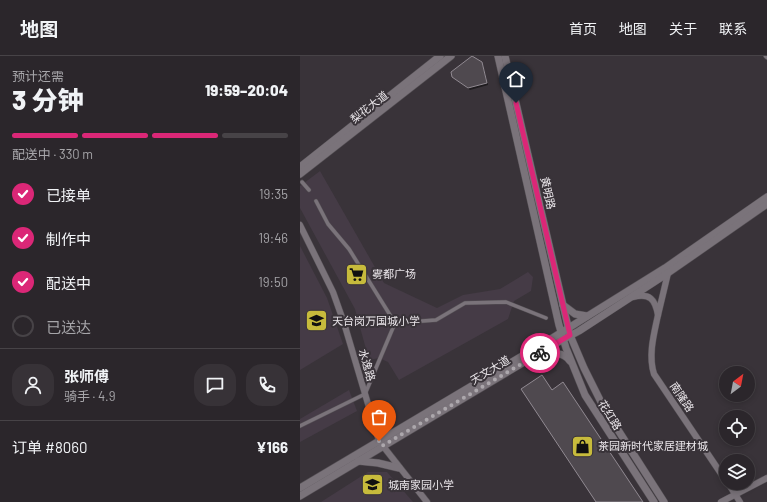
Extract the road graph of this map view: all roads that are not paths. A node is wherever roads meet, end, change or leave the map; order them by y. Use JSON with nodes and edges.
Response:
{"nodes":[{"id":1,"x":440,"y":56,"type":"edge"},
{"id":2,"x":451,"y":56,"type":"edge"},
{"id":3,"x":499,"y":57,"type":"edge"},
{"id":4,"x":300,"y":167,"type":"edge"},
{"id":5,"x":301,"y":178,"type":"edge"},
{"id":6,"x":309,"y":190,"type":"dead end"},
{"id":7,"x":767,"y":197,"type":"edge"},
{"id":8,"x":316,"y":201,"type":"dead end"},
{"id":9,"x":767,"y":204,"type":"edge"},
{"id":10,"x":300,"y":225,"type":"edge"},
{"id":11,"x":668,"y":273,"type":"junction"},
{"id":12,"x":630,"y":298,"type":"junction"},
{"id":13,"x":563,"y":305,"type":"junction"},
{"id":14,"x":658,"y":315,"type":"junction"},
{"id":15,"x":587,"y":316,"type":"junction"},
{"id":16,"x":546,"y":318,"type":"dead end"},
{"id":17,"x":395,"y":323,"type":"junction"},
{"id":18,"x":566,"y":333,"type":"junction"},
{"id":19,"x":534,"y":357,"type":"junction"},
{"id":20,"x":573,"y":366,"type":"junction"},
{"id":21,"x":365,"y":394,"type":"junction"},
{"id":22,"x":604,"y":408,"type":"junction"},
{"id":23,"x":596,"y":413,"type":"junction"},
{"id":24,"x":300,"y":426,"type":"edge"},
{"id":25,"x":381,"y":444,"type":"junction"},
{"id":26,"x":358,"y":461,"type":"junction"},
{"id":27,"x":399,"y":468,"type":"junction"},
{"id":28,"x":719,"y":470,"type":"edge"},
{"id":29,"x":767,"y":478,"type":"edge"},
{"id":30,"x":300,"y":488,"type":"edge"},
{"id":31,"x":732,"y":490,"type":"edge"},
{"id":32,"x":735,"y":495,"type":"junction"},
{"id":33,"x":300,"y":496,"type":"edge"},
{"id":34,"x":427,"y":502,"type":"edge"},
{"id":35,"x":654,"y":502,"type":"edge"},
{"id":36,"x":664,"y":502,"type":"edge"},
{"id":37,"x":721,"y":502,"type":"edge"},
{"id":38,"x":740,"y":502,"type":"edge"}],
"edges":[{"from":1,"to":4,"type":"main road","name":"梨花大道"},
{"from":2,"to":5,"type":"main road","name":"梨花大道"},
{"from":3,"to":13,"type":"main road","name":"黄明路"},
{"from":3,"to":18,"type":"main road","name":"黄明路"},
{"from":5,"to":6,"type":"street"},
{"from":7,"to":15,"type":"main road","name":"天文大道"},
{"from":8,"to":17,"type":"street"},
{"from":9,"to":11,"type":"main road","name":"天文大道"},
{"from":10,"to":21,"type":"street","name":"水逸路"},
{"from":11,"to":12,"type":"main road","name":"天文大道"},
{"from":11,"to":14,"type":"street","name":"南隆路"},
{"from":12,"to":14,"type":"street"},
{"from":12,"to":18,"type":"main road","name":"天文大道"},
{"from":13,"to":15,"type":"main road"},
{"from":13,"to":18,"type":"main road","name":"黄明路"},
{"from":14,"to":28,"type":"street","name":"南隆路"},
{"from":15,"to":18,"type":"main road","name":"天文大道"},
{"from":16,"to":17,"type":"street"},
{"from":17,"to":21,"type":"street"},
{"from":18,"to":19,"type":"main road","name":"天文大道"},
{"from":18,"to":20,"type":"main road","name":"花红路"},
{"from":18,"to":22,"type":"main road","name":"花红路"},
{"from":18,"to":25,"type":"main road","name":"天文大道"},
{"from":19,"to":20,"type":"main road"},
{"from":19,"to":25,"type":"main road","name":"天文大道"},
{"from":20,"to":23,"type":"main road","name":"花红路"},
{"from":21,"to":24,"type":"street"},
{"from":21,"to":25,"type":"street","name":"水逸路"},
{"from":22,"to":23,"type":"main road"},
{"from":22,"to":36,"type":"main road","name":"花红路"},
{"from":23,"to":35,"type":"main road","name":"花红路"},
{"from":25,"to":26,"type":"main road","name":"天文大道"},
{"from":25,"to":27,"type":"street","name":"水逸路"},
{"from":25,"to":30,"type":"main road","name":"天文大道"},
{"from":26,"to":27,"type":"main road"},
{"from":26,"to":33,"type":"main road","name":"天文大道"},
{"from":27,"to":34,"type":"street","name":"水逸路"},
{"from":29,"to":32,"type":"street"},
{"from":31,"to":32,"type":"street","name":"南隆路"},
{"from":32,"to":37,"type":"street"},
{"from":32,"to":38,"type":"street","name":"南隆路"}]}
